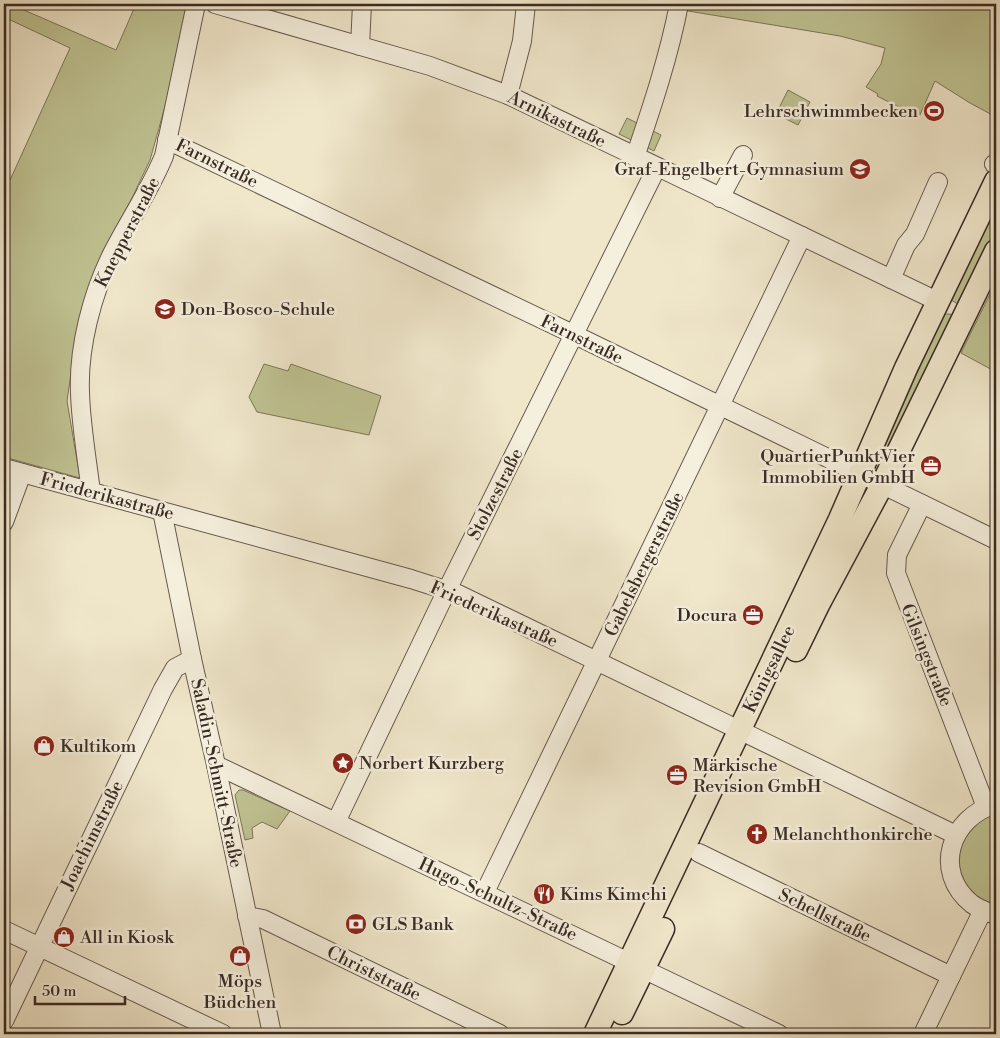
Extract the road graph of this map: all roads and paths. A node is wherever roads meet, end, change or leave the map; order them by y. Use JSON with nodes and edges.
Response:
{"nodes":[{"id":1,"x":196,"y":4,"type":"edge"},
{"id":2,"x":215,"y":4,"type":"edge"},
{"id":3,"x":362,"y":4,"type":"edge"},
{"id":4,"x":526,"y":4,"type":"edge"},
{"id":5,"x":679,"y":4,"type":"edge"},
{"id":6,"x":360,"y":46,"type":"junction"},
{"id":7,"x":508,"y":95,"type":"junction"},
{"id":8,"x":167,"y":140,"type":"junction"},
{"id":9,"x":743,"y":155,"type":"dead end"},
{"id":10,"x":635,"y":157,"type":"junction"},
{"id":11,"x":657,"y":167,"type":"junction"},
{"id":12,"x":996,"y":170,"type":"edge"},
{"id":13,"x":938,"y":182,"type":"dead end"},
{"id":14,"x":720,"y":198,"type":"junction"},
{"id":15,"x":802,"y":236,"type":"junction"},
{"id":16,"x":996,"y":251,"type":"edge"},
{"id":17,"x":891,"y":279,"type":"junction"},
{"id":18,"x":937,"y":301,"type":"junction"},
{"id":19,"x":965,"y":314,"type":"junction"},
{"id":20,"x":575,"y":335,"type":"junction"},
{"id":21,"x":721,"y":406,"type":"junction"},
{"id":22,"x":4,"y":468,"type":"edge"},
{"id":23,"x":22,"y":473,"type":"junction"},
{"id":24,"x":860,"y":474,"type":"junction"},
{"id":25,"x":882,"y":485,"type":"junction"},
{"id":26,"x":91,"y":492,"type":"junction"},
{"id":27,"x":922,"y":504,"type":"junction"},
{"id":28,"x":162,"y":511,"type":"junction"},
{"id":29,"x":4,"y":522,"type":"edge"},
{"id":30,"x":996,"y":540,"type":"edge"},
{"id":31,"x":447,"y":590,"type":"junction"},
{"id":32,"x":192,"y":659,"type":"junction"},
{"id":33,"x":597,"y":662,"type":"junction"},
{"id":34,"x":747,"y":734,"type":"junction"},
{"id":35,"x":216,"y":764,"type":"junction"},
{"id":36,"x":991,"y":805,"type":"edge"},
{"id":37,"x":336,"y":822,"type":"junction"},
{"id":38,"x":956,"y":835,"type":"junction"},
{"id":39,"x":699,"y":853,"type":"junction"},
{"id":40,"x":485,"y":892,"type":"junction"},
{"id":41,"x":989,"y":913,"type":"edge"},
{"id":42,"x":247,"y":916,"type":"junction"},
{"id":43,"x":4,"y":930,"type":"edge"},
{"id":44,"x":39,"y":947,"type":"junction"},
{"id":45,"x":637,"y":965,"type":"junction"},
{"id":46,"x":951,"y":976,"type":"junction"},
{"id":47,"x":4,"y":1021,"type":"edge"},
{"id":48,"x":223,"y":1034,"type":"edge"},
{"id":49,"x":272,"y":1034,"type":"edge"},
{"id":50,"x":500,"y":1034,"type":"edge"},
{"id":51,"x":595,"y":1034,"type":"edge"},
{"id":52,"x":612,"y":1034,"type":"edge"},
{"id":53,"x":779,"y":1034,"type":"edge"},
{"id":54,"x":923,"y":1034,"type":"edge"}],
"edges":[{"from":1,"to":8,"type":"street","name":"Knepperstraße"},
{"from":2,"to":6,"type":"street","name":"Arnikastraße"},
{"from":3,"to":6,"type":"street"},
{"from":4,"to":7,"type":"street"},
{"from":5,"to":10,"type":"street"},
{"from":6,"to":7,"type":"street","name":"Arnikastraße"},
{"from":7,"to":10,"type":"street","name":"Arnikastraße"},
{"from":8,"to":20,"type":"street","name":"Farnstraße"},
{"from":8,"to":26,"type":"street","name":"Knepperstraße"},
{"from":9,"to":14,"type":"street"},
{"from":10,"to":11,"type":"street","name":"Arnikastraße"},
{"from":11,"to":14,"type":"street","name":"Arnikastraße"},
{"from":11,"to":20,"type":"street","name":"Stolzestraße"},
{"from":12,"to":18,"type":"main road","name":"Königsallee"},
{"from":13,"to":17,"type":"street"},
{"from":14,"to":15,"type":"street","name":"Arnikastraße"},
{"from":15,"to":17,"type":"street","name":"Arnikastraße"},
{"from":15,"to":21,"type":"street","name":"Gabelsbergerstraße"},
{"from":16,"to":19,"type":"main road","name":"Königsallee"},
{"from":17,"to":18,"type":"street","name":"Arnikastraße"},
{"from":18,"to":19,"type":"main road"},
{"from":18,"to":24,"type":"main road","name":"Königsallee"},
{"from":19,"to":25,"type":"main road","name":"Königsallee"},
{"from":20,"to":21,"type":"street","name":"Farnstraße"},
{"from":20,"to":31,"type":"street","name":"Stolzestraße"},
{"from":21,"to":24,"type":"street","name":"Farnstraße"},
{"from":21,"to":33,"type":"street","name":"Gabelsbergerstraße"},
{"from":22,"to":23,"type":"street","name":"Friederikastraße"},
{"from":23,"to":26,"type":"street","name":"Friederikastraße"},
{"from":23,"to":29,"type":"street"},
{"from":24,"to":25,"type":"street","name":"Farnstraße"},
{"from":24,"to":34,"type":"main road","name":"Königsallee"},
{"from":25,"to":27,"type":"street","name":"Farnstraße"},
{"from":25,"to":34,"type":"main road","name":"Königsallee"},
{"from":26,"to":28,"type":"street","name":"Friederikastraße"},
{"from":27,"to":30,"type":"street","name":"Farnstraße"},
{"from":27,"to":36,"type":"street","name":"Gilsingstraße"},
{"from":28,"to":31,"type":"street","name":"Friederikastraße"},
{"from":28,"to":32,"type":"street","name":"Saladin-Schmitt-Straße"},
{"from":31,"to":33,"type":"street","name":"Friederikastraße"},
{"from":31,"to":37,"type":"street","name":"Stolzestraße"},
{"from":32,"to":35,"type":"street","name":"Saladin-Schmitt-Straße"},
{"from":32,"to":44,"type":"street","name":"Joachimstraße"},
{"from":33,"to":34,"type":"street","name":"Friederikastraße"},
{"from":33,"to":40,"type":"street","name":"Gabelsbergerstraße"},
{"from":34,"to":38,"type":"street","name":"Friederikastraße"},
{"from":34,"to":39,"type":"main road","name":"Königsallee"},
{"from":34,"to":45,"type":"main road","name":"Königsallee"},
{"from":35,"to":37,"type":"street","name":"Hugo-Schultz-Straße"},
{"from":35,"to":42,"type":"street","name":"Saladin-Schmitt-Straße"},
{"from":36,"to":38,"type":"street"},
{"from":37,"to":40,"type":"street","name":"Hugo-Schultz-Straße"},
{"from":38,"to":41,"type":"street"},
{"from":39,"to":45,"type":"main road","name":"Königsallee"},
{"from":39,"to":46,"type":"street","name":"Schellstraße"},
{"from":40,"to":45,"type":"street","name":"Hugo-Schultz-Straße"},
{"from":41,"to":46,"type":"street"},
{"from":42,"to":49,"type":"street","name":"Saladin-Schmitt-Straße"},
{"from":42,"to":50,"type":"street","name":"Christstraße"},
{"from":43,"to":44,"type":"street"},
{"from":44,"to":47,"type":"street","name":"Joachimstraße"},
{"from":44,"to":48,"type":"street"},
{"from":45,"to":51,"type":"main road","name":"Königsallee"},
{"from":45,"to":52,"type":"main road","name":"Königsallee"},
{"from":45,"to":53,"type":"street","name":"Hugo-Schultz-Straße"},
{"from":46,"to":54,"type":"street"}]}
